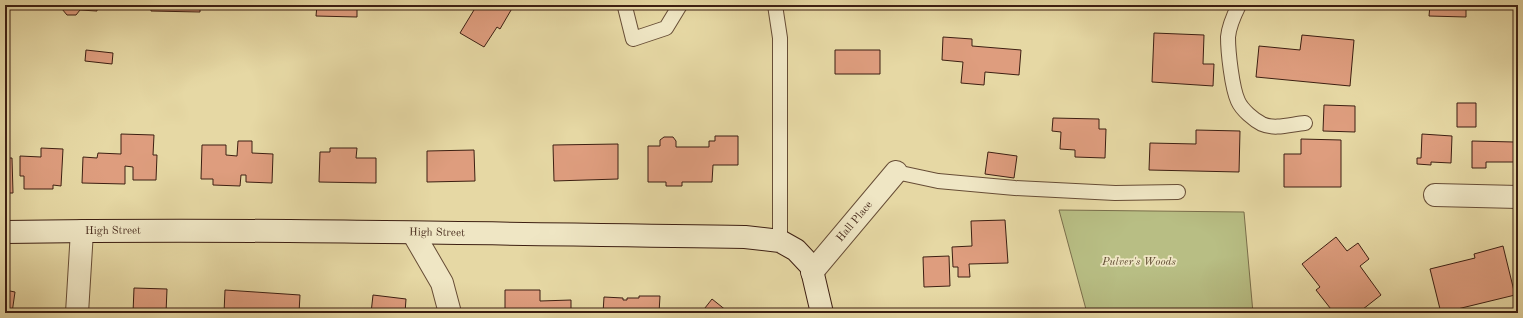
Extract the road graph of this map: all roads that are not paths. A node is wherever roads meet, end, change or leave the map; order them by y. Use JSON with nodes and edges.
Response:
{"nodes":[{"id":1,"x":626,"y":5,"type":"edge"},
{"id":2,"x":680,"y":5,"type":"edge"},
{"id":3,"x":775,"y":5,"type":"edge"},
{"id":4,"x":1239,"y":5,"type":"edge"},
{"id":5,"x":1305,"y":123,"type":"dead end"},
{"id":6,"x":896,"y":172,"type":"joint"},
{"id":7,"x":1178,"y":192,"type":"dead end"},
{"id":8,"x":1435,"y":195,"type":"dead end"},
{"id":9,"x":1518,"y":197,"type":"edge"},
{"id":10,"x":82,"y":230,"type":"junction"},
{"id":11,"x":5,"y":232,"type":"edge"},
{"id":12,"x":413,"y":232,"type":"junction"},
{"id":13,"x":780,"y":242,"type":"junction"},
{"id":14,"x":812,"y":272,"type":"junction"},
{"id":15,"x":77,"y":313,"type":"edge"},
{"id":16,"x":450,"y":313,"type":"edge"},
{"id":17,"x":822,"y":313,"type":"edge"}],
"edges":[{"from":1,"to":2,"type":"lane"},
{"from":3,"to":13,"type":"lane"},
{"from":4,"to":5,"type":"lane"},
{"from":6,"to":7,"type":"lane"},
{"from":6,"to":14,"type":"street","name":"Hall Place"},
{"from":8,"to":9,"type":"street"},
{"from":10,"to":11,"type":"street","name":"High Street"},
{"from":10,"to":12,"type":"street","name":"High Street"},
{"from":10,"to":15,"type":"street"},
{"from":12,"to":13,"type":"street","name":"High Street"},
{"from":12,"to":16,"type":"street"},
{"from":13,"to":14,"type":"street","name":"High Street"},
{"from":14,"to":17,"type":"street","name":"High Street"}]}
